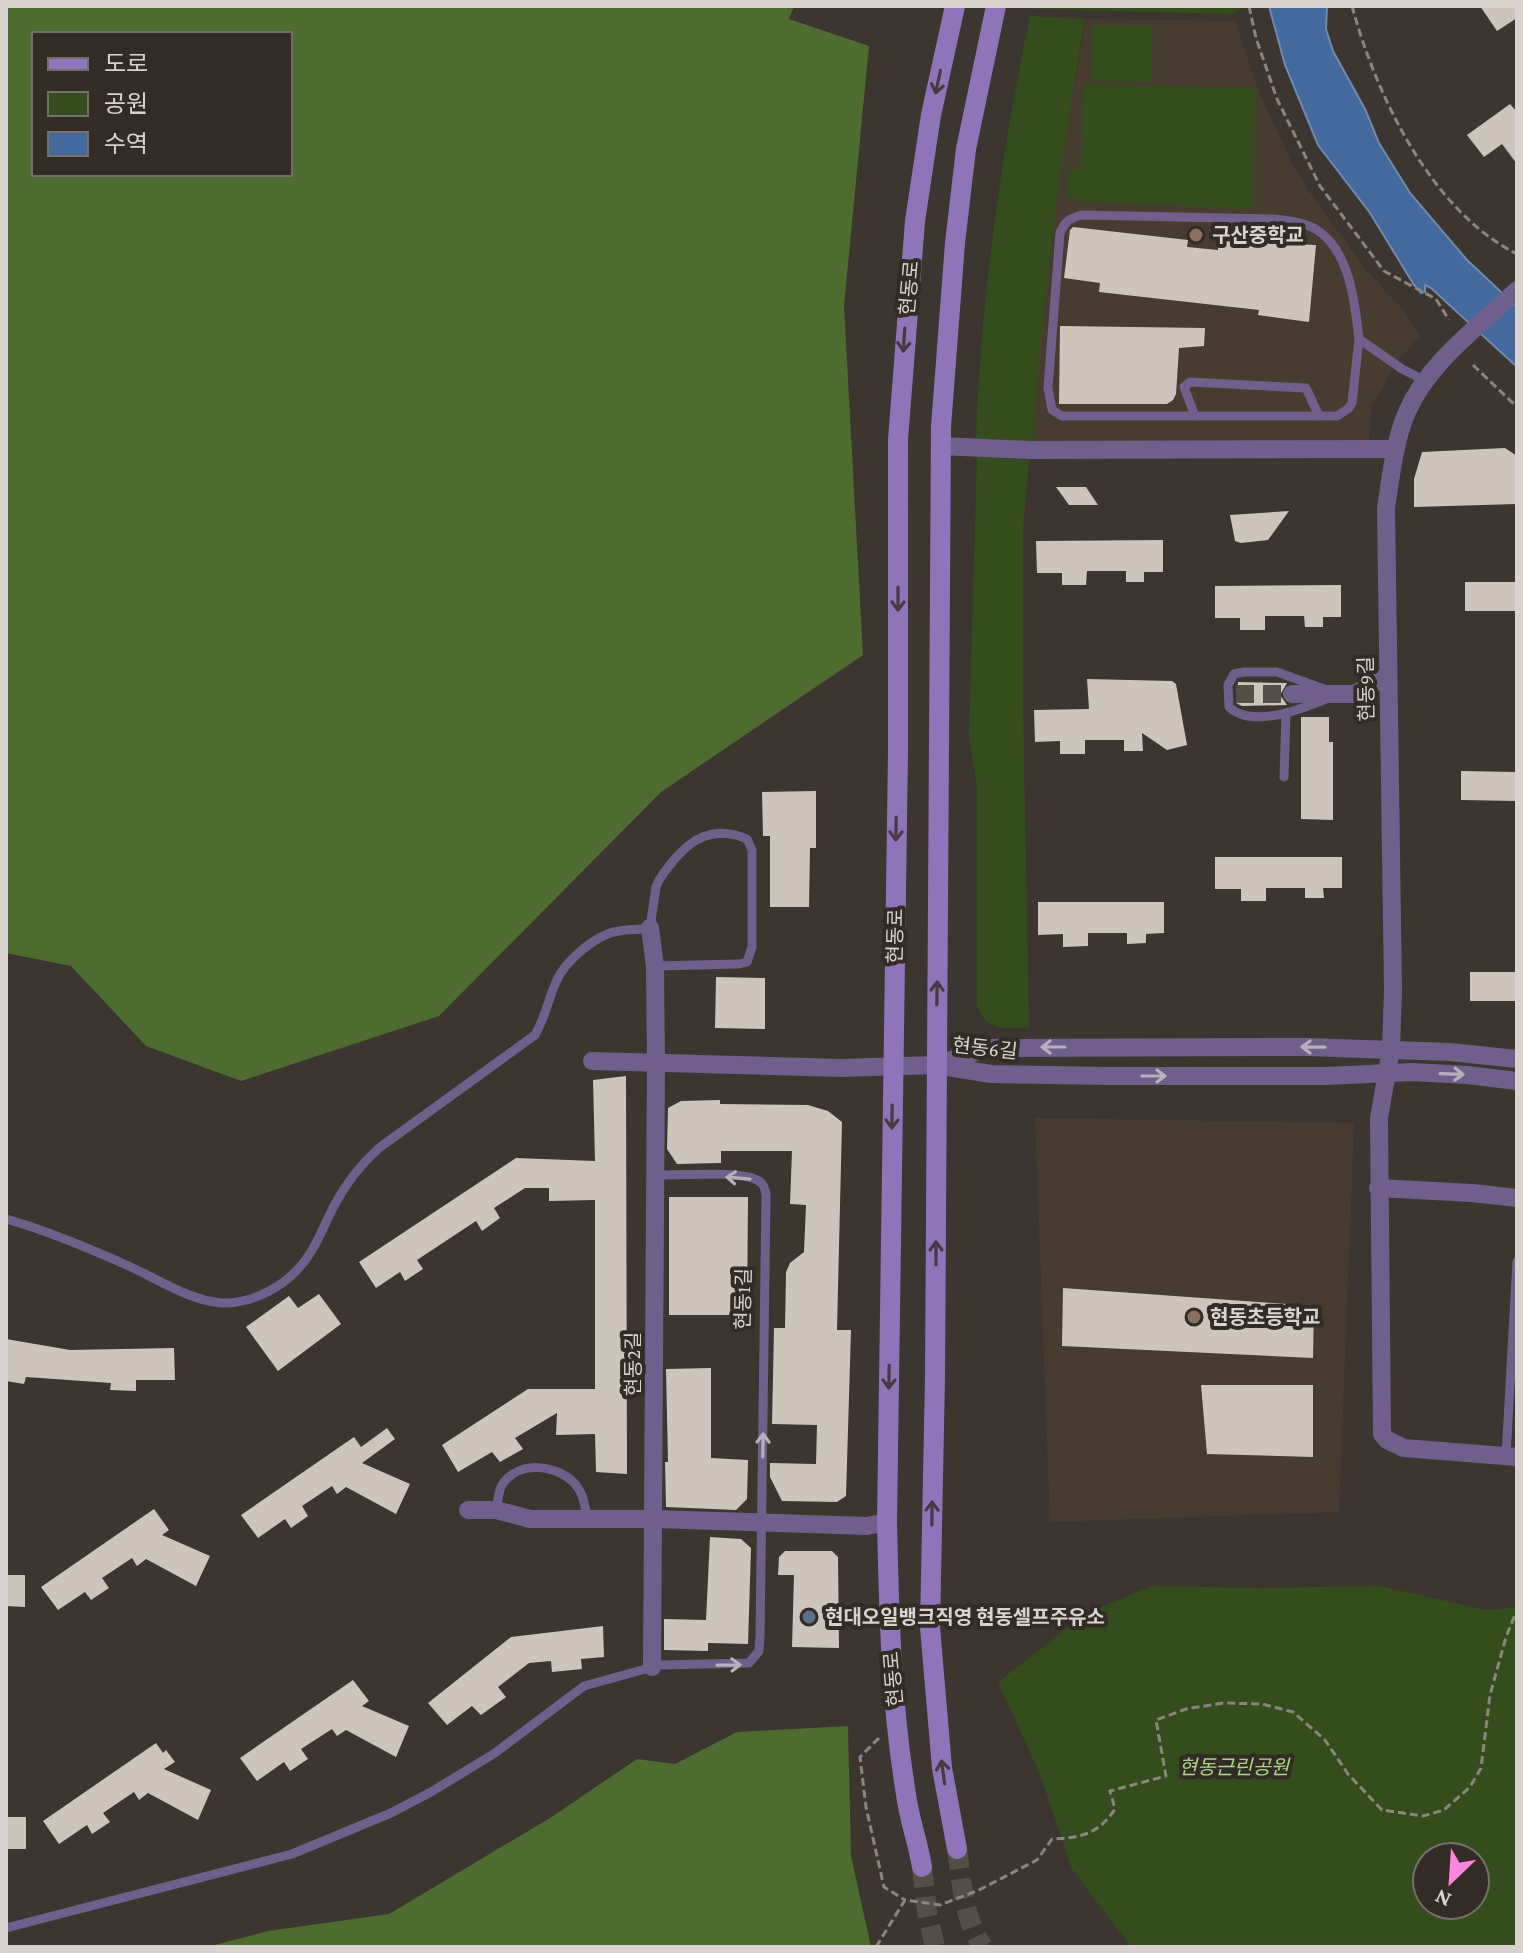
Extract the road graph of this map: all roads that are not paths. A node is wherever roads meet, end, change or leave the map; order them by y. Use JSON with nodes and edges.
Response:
{"nodes":[{"id":1,"x":955,"y":6,"type":"edge"},
{"id":2,"x":996,"y":6,"type":"edge"},
{"id":3,"x":1517,"y":290,"type":"edge"},
{"id":4,"x":1359,"y":339,"type":"junction"},
{"id":5,"x":1426,"y":381,"type":"junction"},
{"id":6,"x":1195,"y":416,"type":"junction"},
{"id":7,"x":1319,"y":416,"type":"junction"},
{"id":8,"x":940,"y":446,"type":"junction"},
{"id":9,"x":1396,"y":449,"type":"junction"},
{"id":10,"x":1388,"y":676,"type":"junction"},
{"id":11,"x":1292,"y":694,"type":"tunnel mouth"},
{"id":12,"x":1338,"y":694,"type":"junction"},
{"id":13,"x":1286,"y":713,"type":"junction"},
{"id":14,"x":1284,"y":777,"type":"dead end"},
{"id":15,"x":650,"y":928,"type":"junction"},
{"id":16,"x":655,"y":966,"type":"junction"},
{"id":17,"x":1391,"y":1049,"type":"junction"},
{"id":18,"x":1517,"y":1059,"type":"edge"},
{"id":19,"x":592,"y":1061,"type":"dead end"},
{"id":20,"x":656,"y":1062,"type":"junction"},
{"id":21,"x":936,"y":1065,"type":"junction"},
{"id":22,"x":893,"y":1067,"type":"junction"},
{"id":23,"x":1386,"y":1073,"type":"junction"},
{"id":24,"x":1517,"y":1081,"type":"edge"},
{"id":25,"x":655,"y":1175,"type":"junction"},
{"id":26,"x":1378,"y":1188,"type":"junction"},
{"id":27,"x":1517,"y":1198,"type":"edge"},
{"id":28,"x":6,"y":1219,"type":"edge"},
{"id":29,"x":1517,"y":1261,"type":"edge"},
{"id":30,"x":1512,"y":1457,"type":"edge"},
{"id":31,"x":468,"y":1510,"type":"dead end"},
{"id":32,"x":496,"y":1510,"type":"junction"},
{"id":33,"x":587,"y":1519,"type":"junction"},
{"id":34,"x":654,"y":1519,"type":"junction"},
{"id":35,"x":887,"y":1522,"type":"junction"},
{"id":36,"x":762,"y":1523,"type":"junction"},
{"id":37,"x":652,"y":1667,"type":"junction"},
{"id":38,"x":957,"y":1849,"type":"tunnel mouth"},
{"id":39,"x":922,"y":1867,"type":"tunnel mouth"},
{"id":40,"x":6,"y":1928,"type":"edge"}],
"edges":[{"from":1,"to":22,"type":"main road","name":"현동로","one_way":true},
{"from":2,"to":8,"type":"main road","name":"현동로"},
{"from":3,"to":5,"type":"street","name":"현동9길"},
{"from":4,"to":5,"type":"lane"},
{"from":4,"to":6,"type":"lane"},
{"from":4,"to":7,"type":"lane"},
{"from":5,"to":9,"type":"street","name":"현동9길"},
{"from":6,"to":7,"type":"lane"},
{"from":6,"to":7,"type":"lane"},
{"from":8,"to":9,"type":"street"},
{"from":21,"to":8,"type":"main road","name":"현동로","one_way":true},
{"from":9,"to":10,"type":"street","name":"현동9길"},
{"from":10,"to":12,"type":"street"},
{"from":10,"to":17,"type":"street","name":"현동9길"},
{"from":11,"to":12,"type":"street"},
{"from":12,"to":13,"type":"lane"},
{"from":12,"to":13,"type":"lane"},
{"from":13,"to":14,"type":"lane"},
{"from":15,"to":16,"type":"street","name":"현동2길"},
{"from":15,"to":16,"type":"lane","name":"현동2길"},
{"from":15,"to":28,"type":"lane"},
{"from":16,"to":20,"type":"street","name":"현동2길"},
{"from":17,"to":18,"type":"street","name":"현동6길"},
{"from":17,"to":21,"type":"street","name":"현동6길","one_way":true},
{"from":17,"to":23,"type":"street","name":"현동9길"},
{"from":19,"to":20,"type":"street"},
{"from":20,"to":22,"type":"street"},
{"from":20,"to":25,"type":"street","name":"현동2길"},
{"from":21,"to":22,"type":"street"},
{"from":21,"to":23,"type":"street","name":"현동6길","one_way":true},
{"from":38,"to":21,"type":"main road","name":"현동로","one_way":true},
{"from":22,"to":35,"type":"main road","name":"현동로","one_way":true},
{"from":23,"to":24,"type":"street","name":"현동6길","one_way":true},
{"from":23,"to":26,"type":"street","name":"현동9길"},
{"from":25,"to":34,"type":"street","name":"현동2길"},
{"from":36,"to":25,"type":"lane","name":"현동1길","one_way":true},
{"from":26,"to":27,"type":"street"},
{"from":26,"to":30,"type":"street","name":"현동9길"},
{"from":29,"to":30,"type":"lane"},
{"from":31,"to":32,"type":"street"},
{"from":32,"to":33,"type":"street"},
{"from":32,"to":33,"type":"lane"},
{"from":33,"to":34,"type":"street"},
{"from":34,"to":36,"type":"street"},
{"from":34,"to":37,"type":"street","name":"현동2길"},
{"from":35,"to":36,"type":"street"},
{"from":35,"to":39,"type":"main road","name":"현동로"},
{"from":37,"to":36,"type":"lane","name":"현동1길","one_way":true},
{"from":37,"to":40,"type":"lane"}]}
